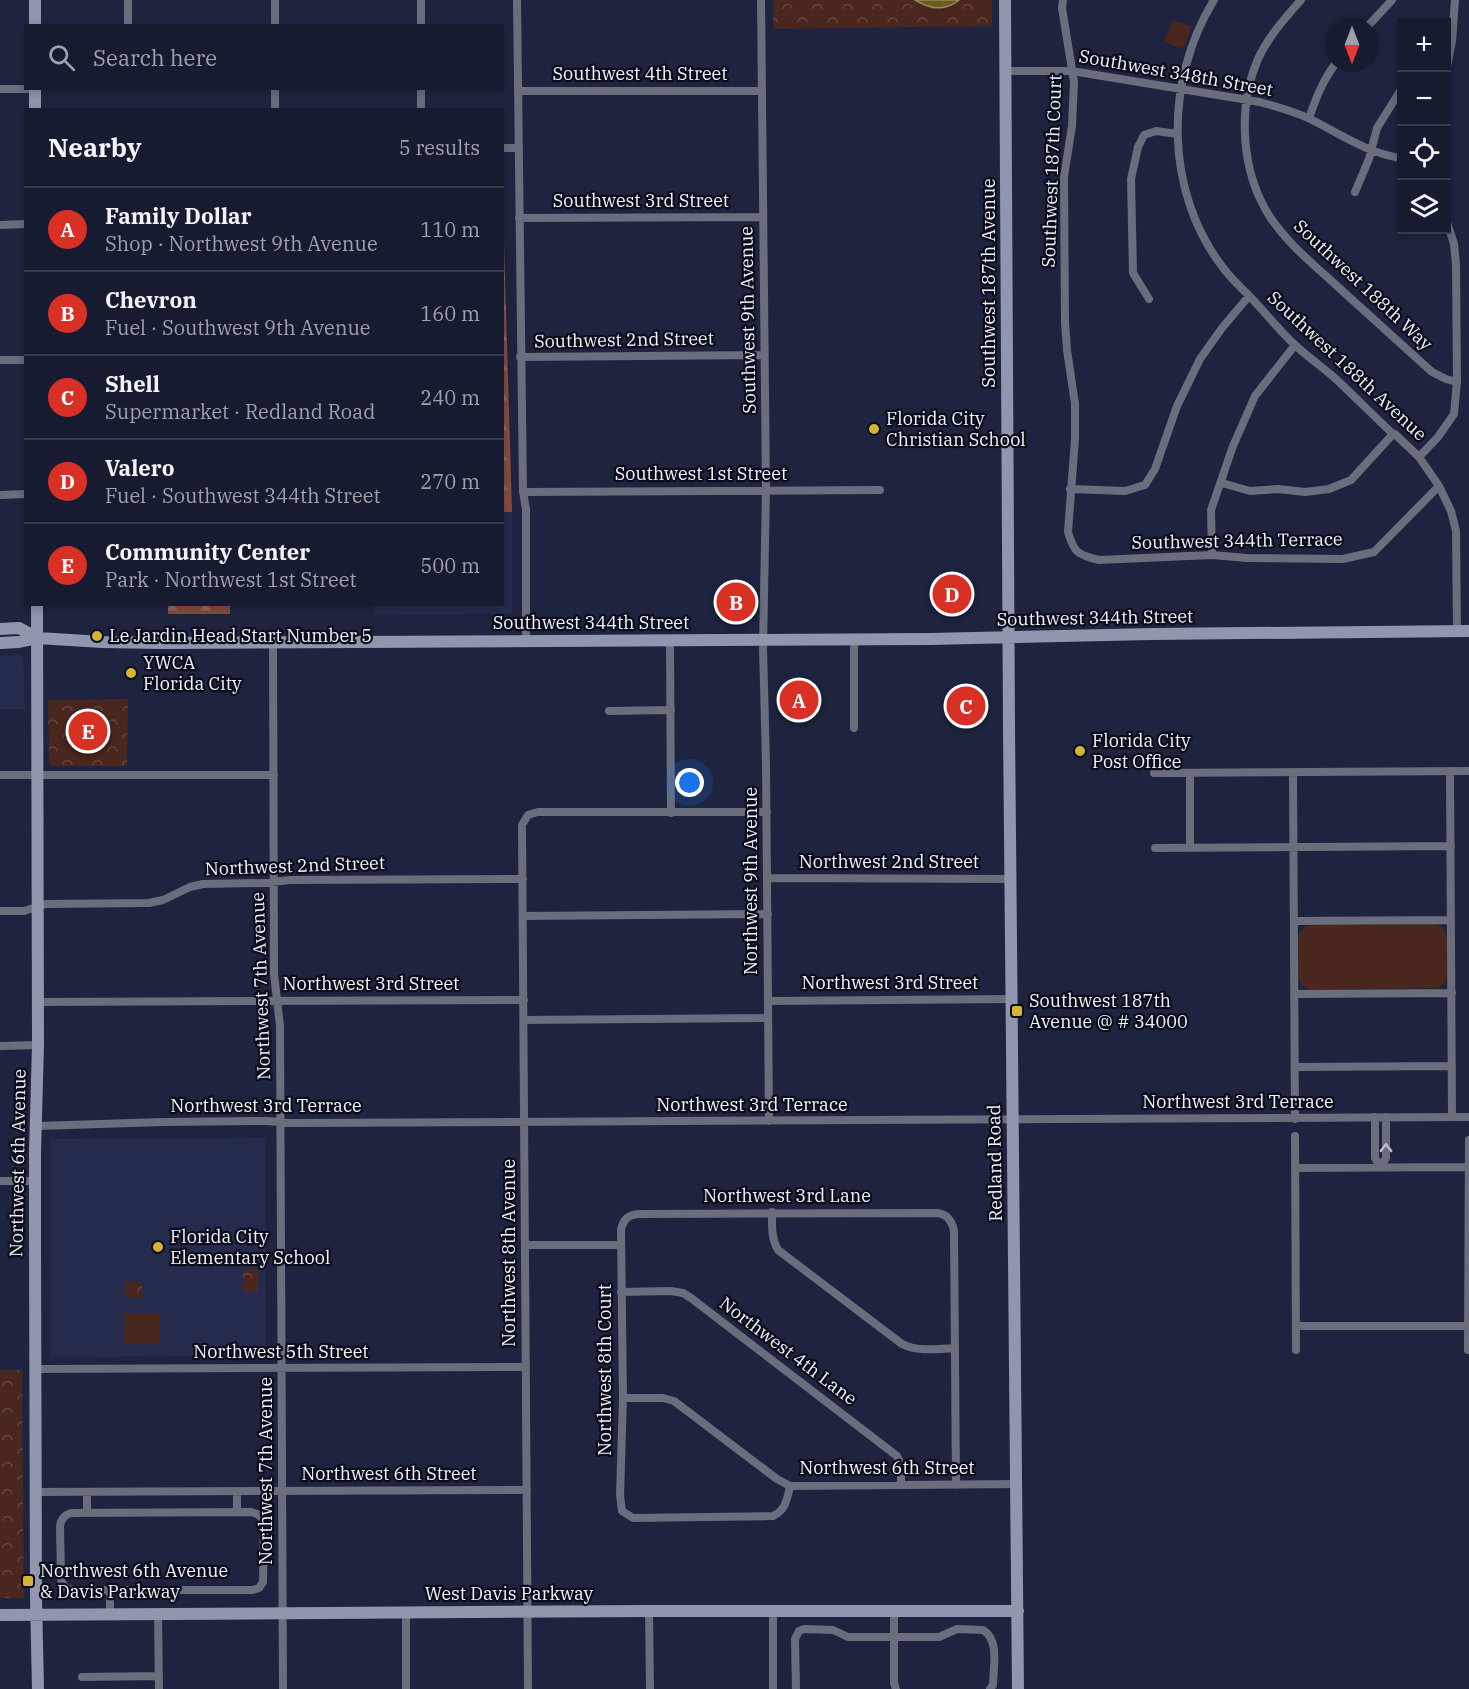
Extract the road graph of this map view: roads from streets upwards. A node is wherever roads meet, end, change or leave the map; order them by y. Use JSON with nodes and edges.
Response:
{"nodes":[{"id":1,"x":35,"y":0,"type":"edge"},
{"id":2,"x":128,"y":0,"type":"edge"},
{"id":3,"x":275,"y":0,"type":"edge"},
{"id":4,"x":421,"y":0,"type":"edge"},
{"id":5,"x":518,"y":0,"type":"edge"},
{"id":6,"x":761,"y":0,"type":"edge"},
{"id":7,"x":1005,"y":0,"type":"edge"},
{"id":8,"x":1063,"y":0,"type":"edge"},
{"id":9,"x":1214,"y":0,"type":"edge"},
{"id":10,"x":1301,"y":0,"type":"edge"},
{"id":11,"x":1392,"y":0,"type":"edge"},
{"id":12,"x":1455,"y":0,"type":"edge"},
{"id":13,"x":1375,"y":18,"type":"edge"},
{"id":14,"x":35,"y":24,"type":"edge"},
{"id":15,"x":128,"y":24,"type":"edge"},
{"id":16,"x":275,"y":24,"type":"edge"},
{"id":17,"x":421,"y":24,"type":"edge"},
{"id":18,"x":1451,"y":43,"type":"edge"},
{"id":19,"x":1005,"y":71,"type":"junction"},
{"id":20,"x":1072,"y":71,"type":"junction"},
{"id":21,"x":1329,"y":72,"type":"edge"},
{"id":22,"x":0,"y":89,"type":"edge"},
{"id":23,"x":24,"y":89,"type":"edge"},
{"id":24,"x":1180,"y":89,"type":"junction"},
{"id":25,"x":35,"y":90,"type":"edge"},
{"id":26,"x":275,"y":90,"type":"edge"},
{"id":27,"x":421,"y":90,"type":"edge"},
{"id":28,"x":518,"y":91,"type":"junction"},
{"id":29,"x":762,"y":91,"type":"junction"},
{"id":30,"x":1397,"y":95,"type":"edge"},
{"id":31,"x":1246,"y":99,"type":"junction"},
{"id":32,"x":35,"y":108,"type":"edge"},
{"id":33,"x":275,"y":108,"type":"edge"},
{"id":34,"x":422,"y":108,"type":"edge"},
{"id":35,"x":1309,"y":118,"type":"junction"},
{"id":36,"x":1177,"y":134,"type":"junction"},
{"id":37,"x":504,"y":148,"type":"edge"},
{"id":38,"x":519,"y":148,"type":"junction"},
{"id":39,"x":1372,"y":151,"type":"junction"},
{"id":40,"x":1397,"y":158,"type":"edge"},
{"id":41,"x":1355,"y":192,"type":"dead end"},
{"id":42,"x":763,"y":217,"type":"junction"},
{"id":43,"x":519,"y":218,"type":"junction"},
{"id":44,"x":24,"y":224,"type":"edge"},
{"id":45,"x":0,"y":225,"type":"edge"},
{"id":46,"x":1451,"y":234,"type":"edge"},
{"id":47,"x":1249,"y":296,"type":"junction"},
{"id":48,"x":1149,"y":298,"type":"dead end"},
{"id":49,"x":1295,"y":345,"type":"junction"},
{"id":50,"x":764,"y":355,"type":"junction"},
{"id":51,"x":520,"y":357,"type":"junction"},
{"id":52,"x":0,"y":360,"type":"edge"},
{"id":53,"x":24,"y":360,"type":"edge"},
{"id":54,"x":1457,"y":381,"type":"junction"},
{"id":55,"x":1393,"y":434,"type":"junction"},
{"id":56,"x":1419,"y":457,"type":"junction"},
{"id":57,"x":1222,"y":483,"type":"junction"},
{"id":58,"x":1439,"y":486,"type":"junction"},
{"id":59,"x":1070,"y":489,"type":"junction"},
{"id":60,"x":766,"y":490,"type":"junction"},
{"id":61,"x":880,"y":490,"type":"dead end"},
{"id":62,"x":523,"y":492,"type":"junction"},
{"id":63,"x":24,"y":494,"type":"edge"},
{"id":64,"x":0,"y":495,"type":"edge"},
{"id":65,"x":1080,"y":555,"type":"joint"},
{"id":66,"x":1212,"y":555,"type":"junction"},
{"id":67,"x":38,"y":606,"type":"edge"},
{"id":68,"x":0,"y":628,"type":"edge"},
{"id":69,"x":1463,"y":632,"type":"edge"},
{"id":70,"x":1009,"y":637,"type":"junction"},
{"id":71,"x":38,"y":638,"type":"junction"},
{"id":72,"x":670,"y":640,"type":"junction"},
{"id":73,"x":763,"y":640,"type":"junction"},
{"id":74,"x":854,"y":640,"type":"junction"},
{"id":75,"x":526,"y":641,"type":"junction"},
{"id":76,"x":273,"y":642,"type":"junction"},
{"id":77,"x":0,"y":643,"type":"edge"},
{"id":78,"x":671,"y":710,"type":"junction"},
{"id":79,"x":609,"y":711,"type":"dead end"},
{"id":80,"x":854,"y":728,"type":"dead end"},
{"id":81,"x":1450,"y":771,"type":"junction"},
{"id":82,"x":1469,"y":771,"type":"edge"},
{"id":83,"x":1293,"y":772,"type":"junction"},
{"id":84,"x":1154,"y":773,"type":"dead end"},
{"id":85,"x":1190,"y":773,"type":"junction"},
{"id":86,"x":37,"y":774,"type":"junction"},
{"id":87,"x":0,"y":775,"type":"edge"},
{"id":88,"x":274,"y":775,"type":"junction"},
{"id":89,"x":767,"y":812,"type":"junction"},
{"id":90,"x":671,"y":813,"type":"junction"},
{"id":91,"x":1451,"y":846,"type":"junction"},
{"id":92,"x":1293,"y":847,"type":"junction"},
{"id":93,"x":1155,"y":848,"type":"dead end"},
{"id":94,"x":1190,"y":848,"type":"junction"},
{"id":95,"x":767,"y":878,"type":"junction"},
{"id":96,"x":523,"y":879,"type":"junction"},
{"id":97,"x":1011,"y":879,"type":"junction"},
{"id":98,"x":274,"y":882,"type":"junction"},
{"id":99,"x":37,"y":907,"type":"junction"},
{"id":100,"x":0,"y":911,"type":"edge"},
{"id":101,"x":768,"y":914,"type":"junction"},
{"id":102,"x":523,"y":916,"type":"junction"},
{"id":103,"x":1451,"y":920,"type":"junction"},
{"id":104,"x":1294,"y":921,"type":"junction"},
{"id":105,"x":1452,"y":993,"type":"junction"},
{"id":106,"x":1294,"y":994,"type":"junction"},
{"id":107,"x":1012,"y":999,"type":"junction"},
{"id":108,"x":524,"y":1000,"type":"junction"},
{"id":109,"x":277,"y":1001,"type":"junction"},
{"id":110,"x":768,"y":1001,"type":"junction"},
{"id":111,"x":38,"y":1002,"type":"junction"},
{"id":112,"x":768,"y":1018,"type":"junction"},
{"id":113,"x":524,"y":1020,"type":"junction"},
{"id":114,"x":38,"y":1045,"type":"junction"},
{"id":115,"x":0,"y":1046,"type":"edge"},
{"id":116,"x":1452,"y":1066,"type":"junction"},
{"id":117,"x":1295,"y":1067,"type":"junction"},
{"id":118,"x":1375,"y":1117,"type":"junction"},
{"id":119,"x":1469,"y":1117,"type":"edge"},
{"id":120,"x":1386,"y":1118,"type":"junction"},
{"id":121,"x":1452,"y":1118,"type":"junction"},
{"id":122,"x":1295,"y":1119,"type":"junction"},
{"id":123,"x":1013,"y":1120,"type":"junction"},
{"id":124,"x":769,"y":1121,"type":"junction"},
{"id":125,"x":281,"y":1122,"type":"junction"},
{"id":126,"x":525,"y":1122,"type":"junction"},
{"id":127,"x":36,"y":1126,"type":"junction"},
{"id":128,"x":1295,"y":1136,"type":"dead end"},
{"id":129,"x":1469,"y":1140,"type":"edge"},
{"id":130,"x":1380,"y":1167,"type":"junction"},
{"id":131,"x":1468,"y":1167,"type":"edge"},
{"id":132,"x":1295,"y":1168,"type":"junction"},
{"id":133,"x":35,"y":1181,"type":"junction"},
{"id":134,"x":0,"y":1182,"type":"edge"},
{"id":135,"x":772,"y":1212,"type":"junction"},
{"id":136,"x":627,"y":1218,"type":"joint"},
{"id":137,"x":525,"y":1245,"type":"junction"},
{"id":138,"x":621,"y":1245,"type":"junction"},
{"id":139,"x":621,"y":1292,"type":"junction"},
{"id":140,"x":1296,"y":1326,"type":"junction"},
{"id":141,"x":1467,"y":1326,"type":"junction"},
{"id":142,"x":955,"y":1348,"type":"junction"},
{"id":143,"x":1296,"y":1350,"type":"dead end"},
{"id":144,"x":1468,"y":1350,"type":"edge"},
{"id":145,"x":526,"y":1367,"type":"junction"},
{"id":146,"x":35,"y":1369,"type":"junction"},
{"id":147,"x":282,"y":1369,"type":"junction"},
{"id":148,"x":622,"y":1398,"type":"junction"},
{"id":149,"x":1017,"y":1484,"type":"junction"},
{"id":150,"x":901,"y":1485,"type":"junction"},
{"id":151,"x":956,"y":1485,"type":"junction"},
{"id":152,"x":790,"y":1486,"type":"junction"},
{"id":153,"x":527,"y":1490,"type":"junction"},
{"id":154,"x":237,"y":1491,"type":"junction"},
{"id":155,"x":284,"y":1491,"type":"junction"},
{"id":156,"x":36,"y":1492,"type":"junction"},
{"id":157,"x":87,"y":1492,"type":"junction"},
{"id":158,"x":237,"y":1512,"type":"junction"},
{"id":159,"x":87,"y":1513,"type":"junction"},
{"id":160,"x":633,"y":1518,"type":"joint"},
{"id":161,"x":110,"y":1590,"type":"junction"},
{"id":162,"x":649,"y":1611,"type":"junction"},
{"id":163,"x":773,"y":1611,"type":"junction"},
{"id":164,"x":894,"y":1611,"type":"junction"},
{"id":165,"x":1018,"y":1611,"type":"junction"},
{"id":166,"x":528,"y":1612,"type":"junction"},
{"id":167,"x":405,"y":1613,"type":"junction"},
{"id":168,"x":110,"y":1614,"type":"junction"},
{"id":169,"x":158,"y":1614,"type":"junction"},
{"id":170,"x":283,"y":1614,"type":"junction"},
{"id":171,"x":0,"y":1615,"type":"edge"},
{"id":172,"x":36,"y":1615,"type":"junction"},
{"id":173,"x":894,"y":1636,"type":"junction"},
{"id":174,"x":159,"y":1676,"type":"junction"},
{"id":175,"x":82,"y":1677,"type":"dead end"},
{"id":176,"x":893,"y":1687,"type":"edge"},
{"id":177,"x":38,"y":1689,"type":"edge"},
{"id":178,"x":159,"y":1689,"type":"edge"},
{"id":179,"x":283,"y":1689,"type":"edge"},
{"id":180,"x":406,"y":1689,"type":"edge"},
{"id":181,"x":528,"y":1689,"type":"edge"},
{"id":182,"x":650,"y":1689,"type":"edge"},
{"id":183,"x":773,"y":1689,"type":"edge"},
{"id":184,"x":796,"y":1689,"type":"edge"},
{"id":185,"x":990,"y":1689,"type":"edge"},
{"id":186,"x":1018,"y":1689,"type":"edge"}],
"edges":[{"from":1,"to":14,"type":"street"},
{"from":2,"to":15,"type":"street"},
{"from":3,"to":16,"type":"street"},
{"from":4,"to":17,"type":"street"},
{"from":5,"to":28,"type":"street"},
{"from":6,"to":29,"type":"street","name":"Southwest 9th Avenue"},
{"from":7,"to":19,"type":"street","name":"Southwest 187th Avenue"},
{"from":8,"to":20,"type":"street","name":"Southwest 187th Court"},
{"from":9,"to":24,"type":"street","name":"Southwest 188th Avenue"},
{"from":10,"to":31,"type":"street","name":"Southwest 188th Way"},
{"from":11,"to":13,"type":"street"},
{"from":12,"to":18,"type":"street"},
{"from":19,"to":20,"type":"street","name":"Southwest 348th Street"},
{"from":19,"to":70,"type":"street","name":"Southwest 187th Avenue"},
{"from":20,"to":24,"type":"street","name":"Southwest 348th Street"},
{"from":20,"to":59,"type":"street","name":"Southwest 187th Court"},
{"from":21,"to":35,"type":"street"},
{"from":22,"to":23,"type":"street"},
{"from":24,"to":31,"type":"street","name":"Southwest 348th Street"},
{"from":24,"to":36,"type":"street","name":"Southwest 188th Avenue"},
{"from":25,"to":32,"type":"street"},
{"from":26,"to":33,"type":"street"},
{"from":27,"to":34,"type":"street"},
{"from":28,"to":29,"type":"street","name":"Southwest 4th Street"},
{"from":28,"to":38,"type":"street"},
{"from":29,"to":42,"type":"street","name":"Southwest 9th Avenue"},
{"from":30,"to":39,"type":"street"},
{"from":31,"to":35,"type":"street","name":"Southwest 348th Street"},
{"from":31,"to":54,"type":"street","name":"Southwest 188th Way"},
{"from":35,"to":39,"type":"street","name":"Southwest 348th Street"},
{"from":36,"to":47,"type":"street","name":"Southwest 188th Avenue"},
{"from":36,"to":48,"type":"street"},
{"from":37,"to":38,"type":"street"},
{"from":38,"to":43,"type":"street"},
{"from":39,"to":40,"type":"street","name":"Southwest 348th Street"},
{"from":39,"to":41,"type":"street"},
{"from":42,"to":43,"type":"street","name":"Southwest 3rd Street"},
{"from":42,"to":50,"type":"street","name":"Southwest 9th Avenue"},
{"from":43,"to":51,"type":"street"},
{"from":44,"to":45,"type":"street"},
{"from":46,"to":54,"type":"street"},
{"from":47,"to":49,"type":"street","name":"Southwest 188th Avenue"},
{"from":47,"to":59,"type":"street"},
{"from":49,"to":55,"type":"street","name":"Southwest 188th Avenue"},
{"from":49,"to":57,"type":"street"},
{"from":50,"to":51,"type":"street","name":"Southwest 2nd Street"},
{"from":50,"to":60,"type":"street","name":"Southwest 9th Avenue"},
{"from":51,"to":62,"type":"street"},
{"from":52,"to":53,"type":"street"},
{"from":54,"to":56,"type":"street"},
{"from":55,"to":56,"type":"street","name":"Southwest 188th Avenue"},
{"from":55,"to":57,"type":"street"},
{"from":56,"to":58,"type":"street","name":"Southwest 188th Avenue"},
{"from":57,"to":66,"type":"street"},
{"from":58,"to":66,"type":"street","name":"Southwest 344th Terrace"},
{"from":58,"to":69,"type":"street","name":"Southwest 188th Avenue"},
{"from":59,"to":65,"type":"street","name":"Southwest 187th Court"},
{"from":60,"to":61,"type":"street","name":"Southwest 1st Street"},
{"from":60,"to":62,"type":"street","name":"Southwest 1st Street"},
{"from":60,"to":73,"type":"street","name":"Southwest 9th Avenue"},
{"from":62,"to":75,"type":"street"},
{"from":63,"to":64,"type":"street"},
{"from":65,"to":66,"type":"street","name":"Southwest 344th Terrace"},
{"from":67,"to":71,"type":"street","name":"Northwest 6th Avenue"},
{"from":68,"to":71,"type":"street","name":"Southwest 344th Street"},
{"from":69,"to":70,"type":"street","name":"Southwest 344th Street"},
{"from":70,"to":74,"type":"street","name":"Southwest 344th Street"},
{"from":70,"to":97,"type":"street","name":"Redland Road"},
{"from":71,"to":76,"type":"street","name":"Southwest 344th Street"},
{"from":71,"to":77,"type":"street","name":"Southwest 344th Street"},
{"from":71,"to":86,"type":"street","name":"Northwest 6th Avenue"},
{"from":72,"to":73,"type":"street","name":"Southwest 344th Street"},
{"from":72,"to":75,"type":"street","name":"Southwest 344th Street"},
{"from":72,"to":78,"type":"street"},
{"from":73,"to":74,"type":"street","name":"Southwest 344th Street"},
{"from":73,"to":89,"type":"street","name":"Northwest 9th Avenue"},
{"from":74,"to":80,"type":"street"},
{"from":75,"to":76,"type":"street","name":"Southwest 344th Street"},
{"from":76,"to":88,"type":"street","name":"Northwest 7th Avenue"},
{"from":78,"to":79,"type":"street"},
{"from":78,"to":90,"type":"street"},
{"from":81,"to":82,"type":"street"},
{"from":81,"to":83,"type":"street"},
{"from":81,"to":91,"type":"street"},
{"from":83,"to":85,"type":"street"},
{"from":83,"to":92,"type":"street"},
{"from":84,"to":85,"type":"street"},
{"from":85,"to":94,"type":"street"},
{"from":86,"to":87,"type":"street"},
{"from":86,"to":88,"type":"street"},
{"from":86,"to":99,"type":"street","name":"Northwest 6th Avenue"},
{"from":88,"to":98,"type":"street","name":"Northwest 7th Avenue"},
{"from":89,"to":90,"type":"street"},
{"from":89,"to":95,"type":"street","name":"Northwest 9th Avenue"},
{"from":90,"to":96,"type":"street","name":"Northwest 8th Avenue"},
{"from":91,"to":92,"type":"street"},
{"from":91,"to":103,"type":"street"},
{"from":92,"to":94,"type":"street"},
{"from":92,"to":104,"type":"street"},
{"from":93,"to":94,"type":"street"},
{"from":95,"to":97,"type":"street","name":"Northwest 2nd Street"},
{"from":95,"to":101,"type":"street","name":"Northwest 9th Avenue"},
{"from":96,"to":98,"type":"street","name":"Northwest 2nd Street"},
{"from":96,"to":102,"type":"street","name":"Northwest 8th Avenue"},
{"from":97,"to":107,"type":"street","name":"Redland Road"},
{"from":98,"to":99,"type":"street","name":"Northwest 2nd Street"},
{"from":98,"to":109,"type":"street","name":"Northwest 7th Avenue"},
{"from":99,"to":100,"type":"street","name":"Northwest 2nd Street"},
{"from":99,"to":111,"type":"street","name":"Northwest 6th Avenue"},
{"from":101,"to":102,"type":"street"},
{"from":101,"to":110,"type":"street","name":"Northwest 9th Avenue"},
{"from":102,"to":108,"type":"street","name":"Northwest 8th Avenue"},
{"from":103,"to":104,"type":"street"},
{"from":103,"to":105,"type":"street"},
{"from":104,"to":106,"type":"street"},
{"from":105,"to":106,"type":"street"},
{"from":105,"to":116,"type":"street"},
{"from":106,"to":117,"type":"street"},
{"from":107,"to":110,"type":"street","name":"Northwest 3rd Street"},
{"from":107,"to":123,"type":"street","name":"Redland Road"},
{"from":108,"to":109,"type":"street","name":"Northwest 3rd Street"},
{"from":108,"to":113,"type":"street","name":"Northwest 8th Avenue"},
{"from":109,"to":111,"type":"street","name":"Northwest 3rd Street"},
{"from":109,"to":125,"type":"street","name":"Northwest 7th Avenue"},
{"from":110,"to":112,"type":"street","name":"Northwest 9th Avenue"},
{"from":111,"to":114,"type":"street","name":"Northwest 6th Avenue"},
{"from":112,"to":113,"type":"street"},
{"from":112,"to":124,"type":"street","name":"Northwest 9th Avenue"},
{"from":113,"to":126,"type":"street","name":"Northwest 8th Avenue"},
{"from":114,"to":115,"type":"street"},
{"from":114,"to":127,"type":"street","name":"Northwest 6th Avenue"},
{"from":116,"to":117,"type":"street"},
{"from":116,"to":121,"type":"street"},
{"from":117,"to":122,"type":"street"},
{"from":118,"to":120,"type":"street","name":"Northwest 3rd Terrace"},
{"from":118,"to":122,"type":"street","name":"Northwest 3rd Terrace"},
{"from":118,"to":130,"type":"street"},
{"from":119,"to":121,"type":"street","name":"Northwest 3rd Terrace"},
{"from":120,"to":121,"type":"street","name":"Northwest 3rd Terrace"},
{"from":130,"to":120,"type":"street","one_way":true},
{"from":122,"to":123,"type":"street","name":"Northwest 3rd Terrace"},
{"from":123,"to":124,"type":"street","name":"Northwest 3rd Terrace"},
{"from":123,"to":149,"type":"street","name":"Redland Road"},
{"from":124,"to":126,"type":"street","name":"Northwest 3rd Terrace"},
{"from":125,"to":126,"type":"street","name":"Northwest 3rd Terrace"},
{"from":125,"to":127,"type":"street","name":"Northwest 3rd Terrace"},
{"from":125,"to":147,"type":"street","name":"Northwest 7th Avenue"},
{"from":126,"to":137,"type":"street","name":"Northwest 8th Avenue"},
{"from":127,"to":133,"type":"street","name":"Northwest 6th Avenue"},
{"from":128,"to":132,"type":"street"},
{"from":129,"to":131,"type":"street"},
{"from":130,"to":131,"type":"street"},
{"from":130,"to":132,"type":"street"},
{"from":131,"to":141,"type":"street"},
{"from":132,"to":140,"type":"street"},
{"from":133,"to":134,"type":"street"},
{"from":133,"to":146,"type":"street","name":"Northwest 6th Avenue"},
{"from":135,"to":136,"type":"street","name":"Northwest 3rd Lane"},
{"from":135,"to":142,"type":"street"},
{"from":135,"to":142,"type":"street","name":"Northwest 3rd Lane"},
{"from":136,"to":138,"type":"street","name":"Northwest 8th Court"},
{"from":137,"to":138,"type":"street"},
{"from":137,"to":145,"type":"street","name":"Northwest 8th Avenue"},
{"from":138,"to":139,"type":"street","name":"Northwest 8th Court"},
{"from":139,"to":148,"type":"street","name":"Northwest 8th Court"},
{"from":139,"to":150,"type":"street","name":"Northwest 4th Lane"},
{"from":140,"to":141,"type":"street"},
{"from":140,"to":143,"type":"street"},
{"from":141,"to":144,"type":"street"},
{"from":142,"to":151,"type":"street"},
{"from":145,"to":147,"type":"street","name":"Northwest 5th Street"},
{"from":145,"to":153,"type":"street","name":"Northwest 8th Avenue"},
{"from":146,"to":147,"type":"street","name":"Northwest 5th Street"},
{"from":146,"to":156,"type":"street","name":"Northwest 6th Avenue"},
{"from":147,"to":155,"type":"street","name":"Northwest 7th Avenue"},
{"from":148,"to":152,"type":"street"},
{"from":148,"to":160,"type":"street","name":"Northwest 8th Court"},
{"from":149,"to":151,"type":"street","name":"Northwest 6th Street"},
{"from":149,"to":165,"type":"street","name":"Redland Road"},
{"from":150,"to":151,"type":"street","name":"Northwest 6th Street"},
{"from":150,"to":152,"type":"street","name":"Northwest 6th Street"},
{"from":152,"to":160,"type":"street","name":"Northwest 6th Street"},
{"from":153,"to":155,"type":"street","name":"Northwest 6th Street"},
{"from":153,"to":166,"type":"street","name":"Northwest 8th Avenue"},
{"from":154,"to":155,"type":"street","name":"Northwest 6th Street"},
{"from":154,"to":157,"type":"street","name":"Northwest 6th Street"},
{"from":154,"to":158,"type":"street"},
{"from":155,"to":170,"type":"street","name":"Northwest 7th Avenue"},
{"from":156,"to":157,"type":"street","name":"Northwest 6th Street"},
{"from":156,"to":172,"type":"street","name":"Northwest 6th Avenue"},
{"from":157,"to":159,"type":"street"},
{"from":158,"to":159,"type":"street"},
{"from":158,"to":161,"type":"street"},
{"from":159,"to":161,"type":"street"},
{"from":161,"to":168,"type":"street"},
{"from":162,"to":163,"type":"street","name":"West Davis Parkway"},
{"from":162,"to":166,"type":"street","name":"West Davis Parkway"},
{"from":162,"to":182,"type":"street"},
{"from":163,"to":164,"type":"street","name":"West Davis Parkway"},
{"from":163,"to":183,"type":"street"},
{"from":164,"to":165,"type":"street","name":"West Davis Parkway"},
{"from":164,"to":173,"type":"street"},
{"from":165,"to":186,"type":"street","name":"Redland Road"},
{"from":166,"to":167,"type":"street","name":"West Davis Parkway"},
{"from":166,"to":181,"type":"street","name":"Northwest 8th Avenue"},
{"from":167,"to":170,"type":"street","name":"West Davis Parkway"},
{"from":167,"to":180,"type":"street"},
{"from":168,"to":169,"type":"street","name":"West Davis Parkway"},
{"from":168,"to":172,"type":"street","name":"West Davis Parkway"},
{"from":169,"to":170,"type":"street","name":"West Davis Parkway"},
{"from":169,"to":174,"type":"street"},
{"from":170,"to":179,"type":"street","name":"Northwest 7th Avenue"},
{"from":171,"to":172,"type":"street","name":"West Davis Parkway"},
{"from":172,"to":177,"type":"street","name":"Northwest 6th Avenue"},
{"from":173,"to":176,"type":"street"},
{"from":173,"to":184,"type":"street"},
{"from":173,"to":185,"type":"street"},
{"from":174,"to":175,"type":"street"},
{"from":174,"to":178,"type":"street"}]}
